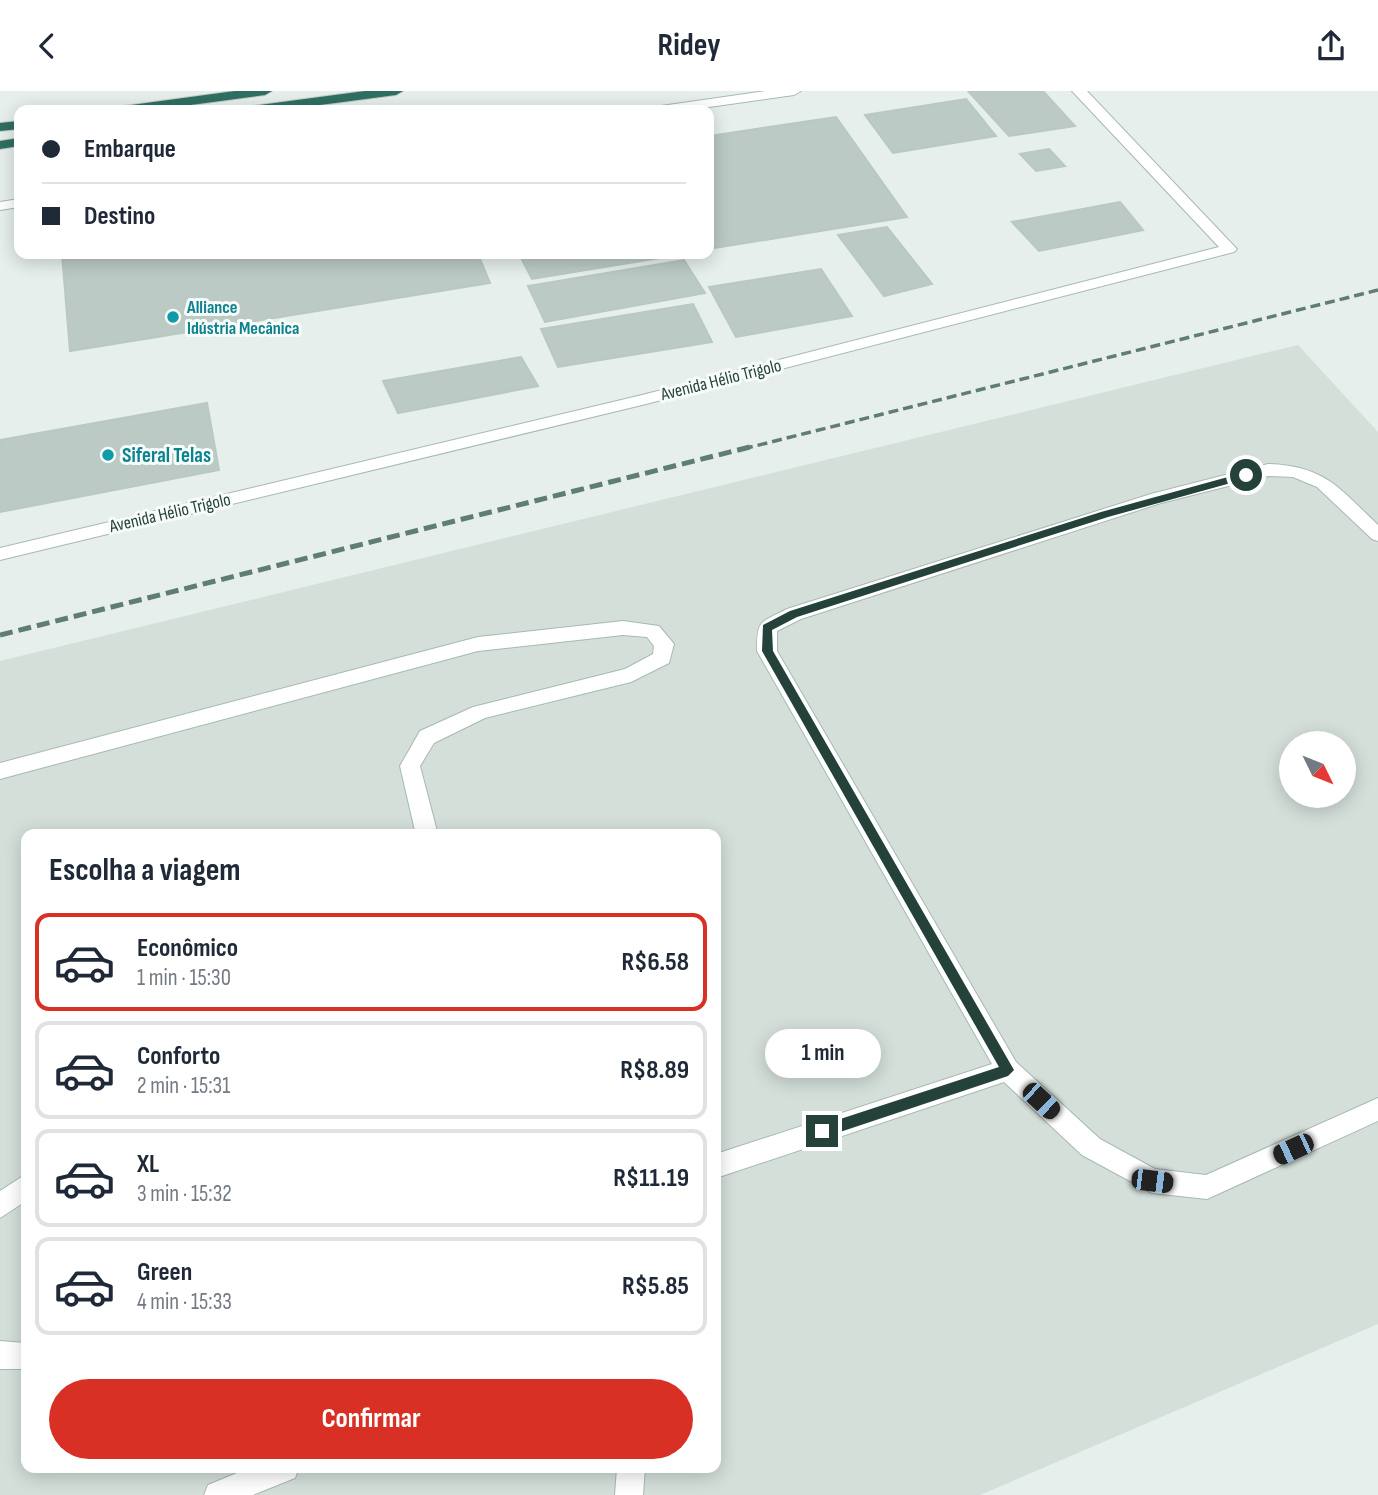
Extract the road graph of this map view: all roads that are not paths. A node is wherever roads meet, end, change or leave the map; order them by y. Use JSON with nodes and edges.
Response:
{"nodes":[{"id":1,"x":265,"y":91,"type":"edge"},
{"id":2,"x":396,"y":91,"type":"edge"},
{"id":3,"x":794,"y":91,"type":"edge"},
{"id":4,"x":1079,"y":91,"type":"edge"},
{"id":5,"x":161,"y":105,"type":"edge"},
{"id":6,"x":291,"y":105,"type":"edge"},
{"id":7,"x":696,"y":105,"type":"edge"},
{"id":8,"x":1378,"y":535,"type":"edge"},
{"id":9,"x":0,"y":554,"type":"edge"},
{"id":10,"x":0,"y":771,"type":"edge"},
{"id":11,"x":426,"y":829,"type":"edge"},
{"id":12,"x":1008,"y":1070,"type":"junction"},
{"id":13,"x":1378,"y":1109,"type":"edge"},
{"id":14,"x":721,"y":1164,"type":"edge"},
{"id":15,"x":21,"y":1190,"type":"edge"},
{"id":16,"x":0,"y":1206,"type":"edge"},
{"id":17,"x":0,"y":1356,"type":"edge"},
{"id":18,"x":21,"y":1356,"type":"edge"},
{"id":19,"x":273,"y":1473,"type":"edge"},
{"id":20,"x":631,"y":1473,"type":"edge"},
{"id":21,"x":218,"y":1495,"type":"edge"},
{"id":22,"x":629,"y":1495,"type":"edge"}],
"edges":[{"from":1,"to":5,"type":"highway"},
{"from":2,"to":6,"type":"highway"},
{"from":3,"to":7,"type":"street"},
{"from":4,"to":9,"type":"street","name":"Avenida Hélio Trigolo"},
{"from":8,"to":12,"type":"street"},
{"from":10,"to":11,"type":"street"},
{"from":12,"to":13,"type":"street"},
{"from":12,"to":14,"type":"street"},
{"from":15,"to":16,"type":"street"},
{"from":17,"to":18,"type":"street"},
{"from":19,"to":21,"type":"street"},
{"from":20,"to":22,"type":"street"}]}
